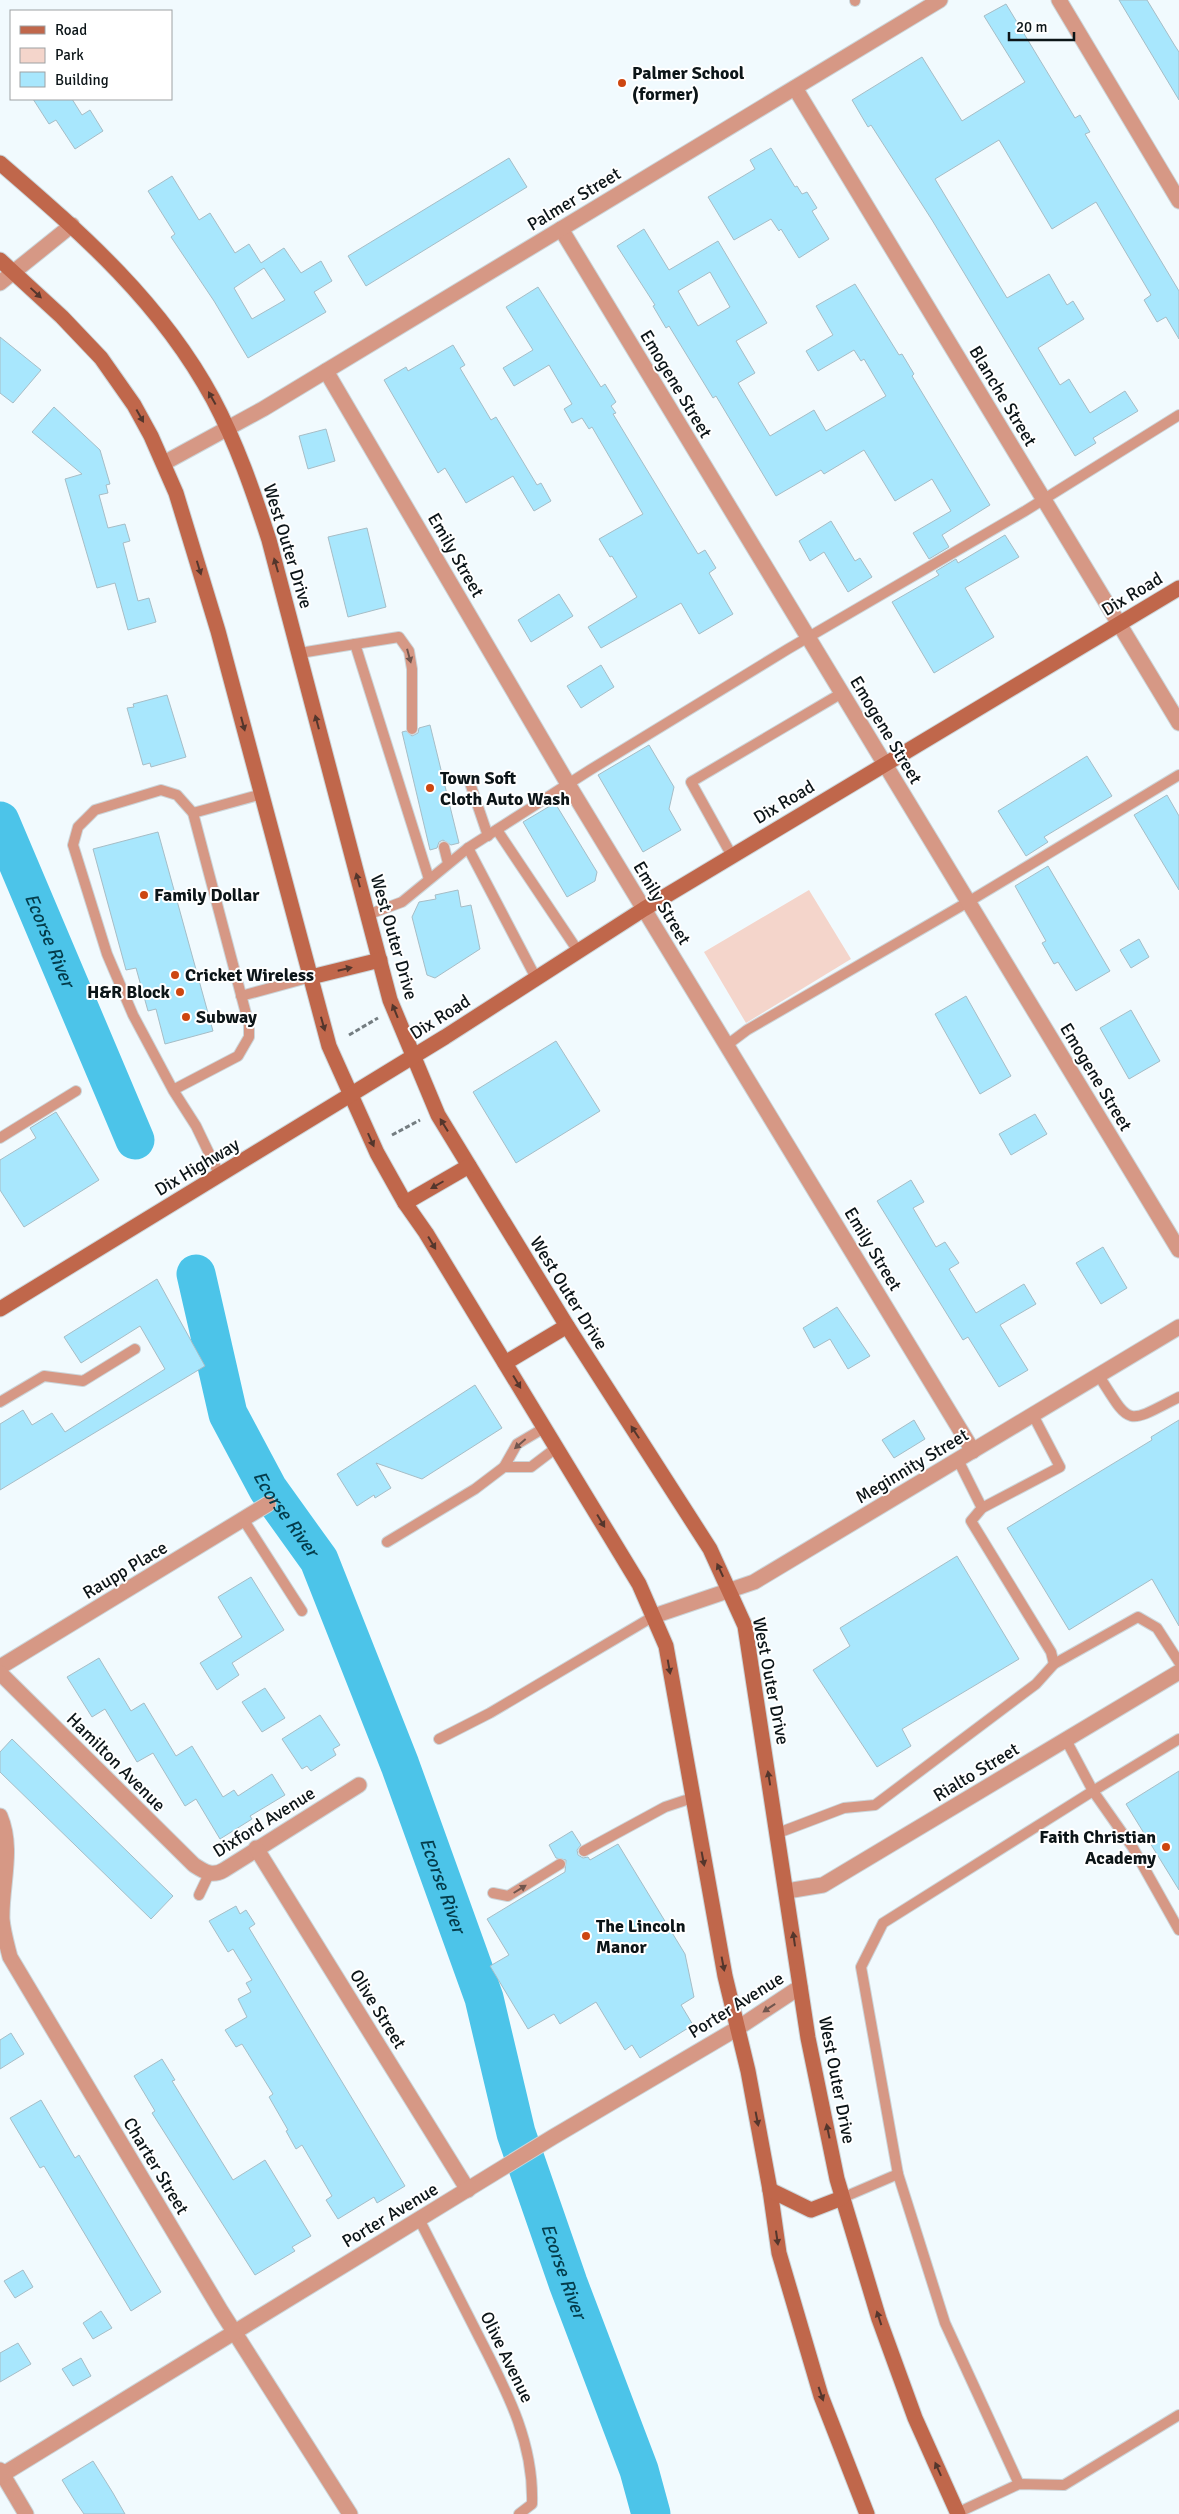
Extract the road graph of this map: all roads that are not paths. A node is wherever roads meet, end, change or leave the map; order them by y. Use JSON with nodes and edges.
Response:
{"nodes":[{"id":1,"x":940,"y":0,"type":"edge"},
{"id":2,"x":1059,"y":0,"type":"edge"},
{"id":3,"x":795,"y":88,"type":"junction"},
{"id":4,"x":0,"y":163,"type":"edge"},
{"id":5,"x":1179,"y":201,"type":"edge"},
{"id":6,"x":72,"y":225,"type":"junction"},
{"id":7,"x":561,"y":230,"type":"junction"},
{"id":8,"x":0,"y":260,"type":"edge"},
{"id":9,"x":15,"y":273,"type":"junction"},
{"id":10,"x":0,"y":283,"type":"edge"},
{"id":11,"x":326,"y":371,"type":"junction"},
{"id":12,"x":1179,"y":415,"type":"edge"},
{"id":13,"x":228,"y":429,"type":"junction"},
{"id":14,"x":164,"y":463,"type":"junction"},
{"id":15,"x":1043,"y":499,"type":"junction"},
{"id":16,"x":1179,"y":588,"type":"edge"},
{"id":17,"x":1118,"y":624,"type":"junction"},
{"id":18,"x":808,"y":637,"type":"junction"},
{"id":19,"x":355,"y":644,"type":"junction"},
{"id":20,"x":300,"y":653,"type":"junction"},
{"id":21,"x":842,"y":694,"type":"junction"},
{"id":22,"x":1179,"y":724,"type":"edge"},
{"id":23,"x":412,"y":729,"type":"dead end"},
{"id":24,"x":884,"y":764,"type":"junction"},
{"id":25,"x":1179,"y":775,"type":"edge"},
{"id":26,"x":470,"y":783,"type":"dead end"},
{"id":27,"x":568,"y":784,"type":"junction"},
{"id":28,"x":262,"y":794,"type":"junction"},
{"id":29,"x":193,"y":813,"type":"junction"},
{"id":30,"x":497,"y":830,"type":"junction"},
{"id":31,"x":488,"y":836,"type":"junction"},
{"id":32,"x":444,"y":847,"type":"dead end"},
{"id":33,"x":468,"y":848,"type":"junction"},
{"id":34,"x":732,"y":856,"type":"junction"},
{"id":35,"x":448,"y":863,"type":"junction"},
{"id":36,"x":429,"y":879,"type":"junction"},
{"id":37,"x":968,"y":902,"type":"junction"},
{"id":38,"x":644,"y":909,"type":"junction"},
{"id":39,"x":367,"y":915,"type":"junction"},
{"id":40,"x":578,"y":951,"type":"junction"},
{"id":41,"x":380,"y":960,"type":"junction"},
{"id":42,"x":311,"y":976,"type":"junction"},
{"id":43,"x":536,"y":978,"type":"junction"},
{"id":44,"x":241,"y":996,"type":"junction"},
{"id":45,"x":727,"y":1045,"type":"junction"},
{"id":46,"x":413,"y":1056,"type":"junction"},
{"id":47,"x":173,"y":1090,"type":"junction"},
{"id":48,"x":76,"y":1091,"type":"dead end"},
{"id":49,"x":351,"y":1095,"type":"junction"},
{"id":50,"x":0,"y":1138,"type":"edge"},
{"id":51,"x":469,"y":1166,"type":"junction"},
{"id":52,"x":220,"y":1176,"type":"junction"},
{"id":53,"x":405,"y":1203,"type":"junction"},
{"id":54,"x":1179,"y":1250,"type":"edge"},
{"id":55,"x":0,"y":1308,"type":"edge"},
{"id":56,"x":567,"y":1326,"type":"junction"},
{"id":57,"x":1179,"y":1327,"type":"edge"},
{"id":58,"x":135,"y":1349,"type":"dead end"},
{"id":59,"x":505,"y":1363,"type":"junction"},
{"id":60,"x":1099,"y":1376,"type":"junction"},
{"id":61,"x":1179,"y":1397,"type":"edge"},
{"id":62,"x":0,"y":1402,"type":"edge"},
{"id":63,"x":1033,"y":1415,"type":"junction"},
{"id":64,"x":544,"y":1428,"type":"junction"},
{"id":65,"x":556,"y":1448,"type":"junction"},
{"id":66,"x":973,"y":1451,"type":"junction"},
{"id":67,"x":958,"y":1460,"type":"junction"},
{"id":68,"x":504,"y":1467,"type":"junction"},
{"id":69,"x":268,"y":1504,"type":"dead end"},
{"id":70,"x":982,"y":1508,"type":"junction"},
{"id":71,"x":243,"y":1519,"type":"junction"},
{"id":72,"x":387,"y":1542,"type":"dead end"},
{"id":73,"x":730,"y":1590,"type":"junction"},
{"id":74,"x":302,"y":1611,"type":"dead end"},
{"id":75,"x":654,"y":1616,"type":"junction"},
{"id":76,"x":1179,"y":1662,"type":"edge"},
{"id":77,"x":1054,"y":1664,"type":"junction"},
{"id":78,"x":0,"y":1667,"type":"edge"},
{"id":79,"x":1179,"y":1672,"type":"edge"},
{"id":80,"x":0,"y":1673,"type":"edge"},
{"id":81,"x":439,"y":1739,"type":"dead end"},
{"id":82,"x":1179,"y":1739,"type":"edge"},
{"id":83,"x":1066,"y":1740,"type":"junction"},
{"id":84,"x":359,"y":1786,"type":"dead end"},
{"id":85,"x":1093,"y":1791,"type":"junction"},
{"id":86,"x":692,"y":1798,"type":"junction"},
{"id":87,"x":0,"y":1816,"type":"edge"},
{"id":88,"x":778,"y":1833,"type":"junction"},
{"id":89,"x":256,"y":1848,"type":"junction"},
{"id":90,"x":584,"y":1851,"type":"dead end"},
{"id":91,"x":560,"y":1864,"type":"dead end"},
{"id":92,"x":209,"y":1874,"type":"junction"},
{"id":93,"x":787,"y":1891,"type":"junction"},
{"id":94,"x":494,"y":1893,"type":"dead end"},
{"id":95,"x":199,"y":1895,"type":"dead end"},
{"id":96,"x":1179,"y":1930,"type":"edge"},
{"id":97,"x":800,"y":1987,"type":"junction"},
{"id":98,"x":738,"y":2028,"type":"junction"},
{"id":99,"x":898,"y":2174,"type":"junction"},
{"id":100,"x":468,"y":2190,"type":"junction"},
{"id":101,"x":770,"y":2190,"type":"junction"},
{"id":102,"x":842,"y":2198,"type":"junction"},
{"id":103,"x":419,"y":2219,"type":"junction"},
{"id":104,"x":235,"y":2333,"type":"junction"},
{"id":105,"x":1179,"y":2414,"type":"edge"},
{"id":106,"x":1,"y":2473,"type":"edge"},
{"id":107,"x":1019,"y":2484,"type":"junction"},
{"id":108,"x":26,"y":2514,"type":"edge"},
{"id":109,"x":350,"y":2514,"type":"edge"},
{"id":110,"x":519,"y":2514,"type":"edge"},
{"id":111,"x":867,"y":2514,"type":"edge"},
{"id":112,"x":958,"y":2514,"type":"edge"}],
"edges":[{"from":1,"to":3,"type":"street","name":"Palmer Street"},
{"from":2,"to":5,"type":"street"},
{"from":3,"to":7,"type":"street","name":"Palmer Street"},
{"from":3,"to":15,"type":"street","name":"Blanche Street"},
{"from":4,"to":6,"type":"main road","name":"West Outer Drive"},
{"from":6,"to":9,"type":"street"},
{"from":13,"to":6,"type":"main road","name":"West Outer Drive","one_way":true},
{"from":7,"to":11,"type":"street","name":"Palmer Street"},
{"from":7,"to":18,"type":"street","name":"Emogene Street"},
{"from":8,"to":9,"type":"main road"},
{"from":9,"to":10,"type":"street"},
{"from":9,"to":14,"type":"main road","one_way":true},
{"from":11,"to":13,"type":"street","name":"Palmer Street"},
{"from":11,"to":27,"type":"street","name":"Emily Street"},
{"from":12,"to":15,"type":"lane"},
{"from":13,"to":14,"type":"street","name":"Palmer Street"},
{"from":20,"to":13,"type":"main road","name":"West Outer Drive","one_way":true},
{"from":14,"to":28,"type":"main road","one_way":true},
{"from":15,"to":17,"type":"street","name":"Blanche Street"},
{"from":15,"to":18,"type":"lane"},
{"from":16,"to":17,"type":"main road","name":"Dix Road"},
{"from":17,"to":22,"type":"street","name":"Blanche Street"},
{"from":17,"to":24,"type":"main road","name":"Dix Road"},
{"from":18,"to":21,"type":"street","name":"Emogene Street"},
{"from":18,"to":27,"type":"lane"},
{"from":19,"to":20,"type":"lane"},
{"from":19,"to":23,"type":"lane","one_way":true},
{"from":19,"to":36,"type":"lane"},
{"from":39,"to":20,"type":"main road","name":"West Outer Drive","one_way":true},
{"from":21,"to":24,"type":"street","name":"Emogene Street"},
{"from":21,"to":34,"type":"lane"},
{"from":24,"to":34,"type":"main road","name":"Dix Road"},
{"from":24,"to":37,"type":"street","name":"Emogene Street"},
{"from":25,"to":37,"type":"lane"},
{"from":26,"to":31,"type":"lane"},
{"from":27,"to":30,"type":"lane"},
{"from":27,"to":38,"type":"street","name":"Emily Street"},
{"from":28,"to":29,"type":"lane"},
{"from":28,"to":42,"type":"main road"},
{"from":29,"to":44,"type":"lane"},
{"from":29,"to":47,"type":"lane"},
{"from":30,"to":31,"type":"lane"},
{"from":30,"to":40,"type":"lane"},
{"from":31,"to":33,"type":"lane"},
{"from":32,"to":35,"type":"lane"},
{"from":33,"to":35,"type":"lane"},
{"from":33,"to":43,"type":"lane"},
{"from":34,"to":38,"type":"main road","name":"Dix Road"},
{"from":35,"to":36,"type":"lane"},
{"from":36,"to":39,"type":"lane"},
{"from":37,"to":45,"type":"lane"},
{"from":37,"to":54,"type":"street","name":"Emogene Street"},
{"from":38,"to":40,"type":"main road","name":"Dix Road"},
{"from":38,"to":45,"type":"street","name":"Emily Street"},
{"from":39,"to":41,"type":"main road","name":"West Outer Drive"},
{"from":40,"to":43,"type":"main road","name":"Dix Road"},
{"from":42,"to":41,"type":"main road","one_way":true},
{"from":46,"to":41,"type":"main road","name":"West Outer Drive","one_way":true},
{"from":42,"to":44,"type":"lane"},
{"from":42,"to":49,"type":"main road","one_way":true},
{"from":43,"to":46,"type":"main road","name":"Dix Road"},
{"from":44,"to":47,"type":"lane"},
{"from":45,"to":66,"type":"street","name":"Emily Street"},
{"from":46,"to":49,"type":"main road","name":"Dix Highway"},
{"from":51,"to":46,"type":"main road","name":"West Outer Drive","one_way":true},
{"from":47,"to":52,"type":"lane"},
{"from":48,"to":50,"type":"lane"},
{"from":49,"to":52,"type":"main road","name":"Dix Highway"},
{"from":49,"to":53,"type":"main road","one_way":true},
{"from":51,"to":53,"type":"main road","one_way":true},
{"from":51,"to":56,"type":"main road","name":"West Outer Drive"},
{"from":52,"to":55,"type":"main road","name":"Dix Highway"},
{"from":53,"to":59,"type":"main road","one_way":true},
{"from":56,"to":59,"type":"main road"},
{"from":73,"to":56,"type":"main road","name":"West Outer Drive","one_way":true},
{"from":57,"to":60,"type":"street","name":"Meginnity Street"},
{"from":58,"to":62,"type":"lane"},
{"from":59,"to":64,"type":"main road","one_way":true},
{"from":60,"to":61,"type":"lane"},
{"from":60,"to":63,"type":"street","name":"Meginnity Street"},
{"from":63,"to":66,"type":"street","name":"Meginnity Street"},
{"from":63,"to":70,"type":"lane"},
{"from":64,"to":65,"type":"main road"},
{"from":64,"to":68,"type":"lane","one_way":true},
{"from":65,"to":68,"type":"lane"},
{"from":65,"to":75,"type":"main road","one_way":true},
{"from":66,"to":67,"type":"street","name":"Meginnity Street"},
{"from":67,"to":70,"type":"lane"},
{"from":67,"to":73,"type":"street","name":"Meginnity Street"},
{"from":68,"to":72,"type":"lane"},
{"from":69,"to":71,"type":"street","name":"Raupp Place"},
{"from":70,"to":77,"type":"lane"},
{"from":71,"to":74,"type":"lane"},
{"from":71,"to":78,"type":"street","name":"Raupp Place"},
{"from":73,"to":75,"type":"street","name":"Meginnity Street"},
{"from":88,"to":73,"type":"main road","name":"West Outer Drive","one_way":true},
{"from":75,"to":81,"type":"lane"},
{"from":75,"to":86,"type":"main road","one_way":true},
{"from":76,"to":77,"type":"lane"},
{"from":77,"to":88,"type":"lane"},
{"from":79,"to":83,"type":"street","name":"Rialto Street"},
{"from":80,"to":92,"type":"street","name":"Hamilton Avenue"},
{"from":82,"to":85,"type":"lane"},
{"from":83,"to":85,"type":"lane"},
{"from":83,"to":93,"type":"street","name":"Rialto Street"},
{"from":84,"to":89,"type":"street","name":"Dixford Avenue"},
{"from":85,"to":96,"type":"lane"},
{"from":85,"to":99,"type":"lane"},
{"from":86,"to":90,"type":"lane"},
{"from":86,"to":98,"type":"main road","one_way":true},
{"from":87,"to":104,"type":"street","name":"Charter Street"},
{"from":88,"to":93,"type":"main road","name":"West Outer Drive"},
{"from":89,"to":92,"type":"street","name":"Dixford Avenue"},
{"from":89,"to":100,"type":"street","name":"Olive Street"},
{"from":94,"to":91,"type":"lane","one_way":true},
{"from":92,"to":95,"type":"lane","name":"Dixford Avenue"},
{"from":97,"to":93,"type":"main road","name":"West Outer Drive","one_way":true},
{"from":97,"to":98,"type":"street","name":"Porter Avenue","one_way":true},
{"from":102,"to":97,"type":"main road","name":"West Outer Drive","one_way":true},
{"from":98,"to":100,"type":"street","name":"Porter Avenue"},
{"from":98,"to":101,"type":"main road","one_way":true},
{"from":99,"to":102,"type":"lane"},
{"from":99,"to":107,"type":"lane"},
{"from":100,"to":103,"type":"street","name":"Porter Avenue"},
{"from":101,"to":102,"type":"main road"},
{"from":101,"to":111,"type":"main road","one_way":true},
{"from":112,"to":102,"type":"main road","name":"West Outer Drive","one_way":true},
{"from":103,"to":104,"type":"street","name":"Porter Avenue"},
{"from":103,"to":110,"type":"lane","name":"Olive Avenue"},
{"from":104,"to":106,"type":"street","name":"Porter Avenue"},
{"from":104,"to":109,"type":"street","name":"Charter Street"},
{"from":105,"to":107,"type":"lane"},
{"from":106,"to":108,"type":"street"},
{"from":107,"to":112,"type":"lane"}]}
